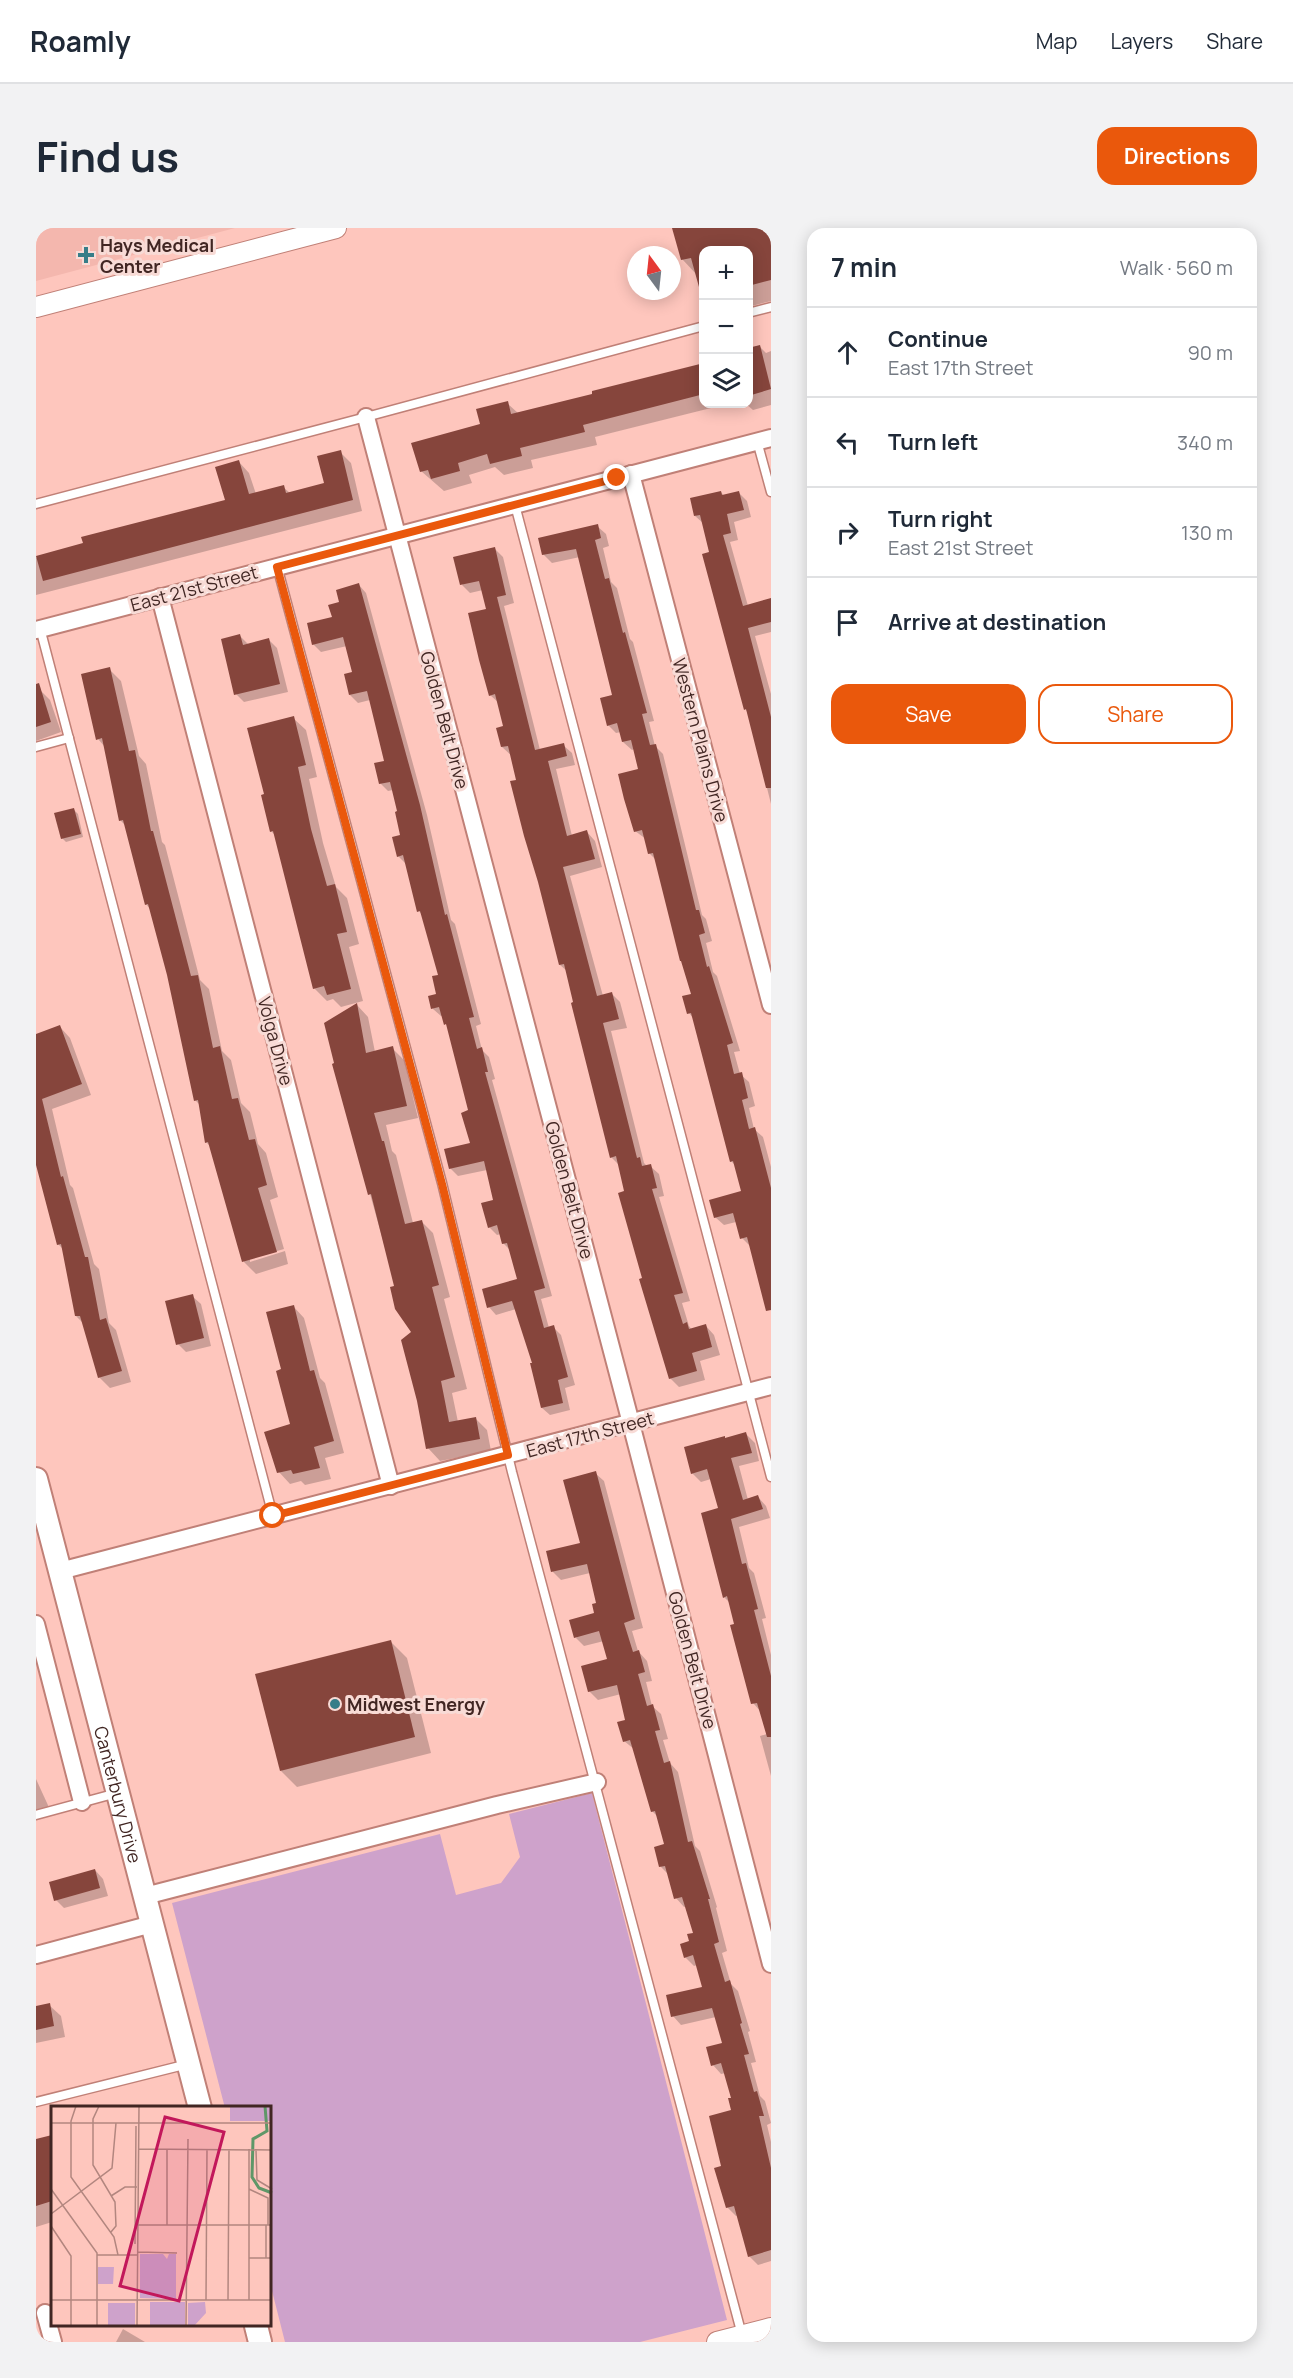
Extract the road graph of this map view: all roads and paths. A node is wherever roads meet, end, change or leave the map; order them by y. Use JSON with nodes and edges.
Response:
{"nodes":[{"id":1,"x":336,"y":228,"type":"edge"},
{"id":2,"x":36,"y":307,"type":"edge"},
{"id":3,"x":771,"y":307,"type":"edge"},
{"id":4,"x":753,"y":312,"type":"edge"},
{"id":5,"x":699,"y":327,"type":"edge"},
{"id":6,"x":366,"y":417,"type":"junction"},
{"id":7,"x":764,"y":439,"type":"edge"},
{"id":8,"x":631,"y":474,"type":"junction"},
{"id":9,"x":771,"y":492,"type":"edge"},
{"id":10,"x":36,"y":504,"type":"edge"},
{"id":11,"x":515,"y":505,"type":"junction"},
{"id":12,"x":396,"y":536,"type":"junction"},
{"id":13,"x":277,"y":567,"type":"junction"},
{"id":14,"x":160,"y":597,"type":"junction"},
{"id":15,"x":38,"y":629,"type":"edge"},
{"id":16,"x":69,"y":738,"type":"junction"},
{"id":17,"x":36,"y":747,"type":"edge"},
{"id":18,"x":771,"y":1005,"type":"edge"},
{"id":19,"x":771,"y":1386,"type":"edge"},
{"id":20,"x":749,"y":1392,"type":"junction"},
{"id":21,"x":631,"y":1423,"type":"junction"},
{"id":22,"x":508,"y":1455,"type":"junction"},
{"id":23,"x":771,"y":1477,"type":"edge"},
{"id":24,"x":36,"y":1479,"type":"edge"},
{"id":25,"x":391,"y":1486,"type":"junction"},
{"id":26,"x":273,"y":1516,"type":"junction"},
{"id":27,"x":60,"y":1571,"type":"junction"},
{"id":28,"x":36,"y":1624,"type":"edge"},
{"id":29,"x":597,"y":1782,"type":"junction"},
{"id":30,"x":118,"y":1793,"type":"junction"},
{"id":31,"x":82,"y":1802,"type":"junction"},
{"id":32,"x":36,"y":1815,"type":"edge"},
{"id":33,"x":145,"y":1896,"type":"junction"},
{"id":34,"x":152,"y":1924,"type":"junction"},
{"id":35,"x":36,"y":1955,"type":"edge"},
{"id":36,"x":771,"y":1964,"type":"edge"},
{"id":37,"x":189,"y":2064,"type":"junction"},
{"id":38,"x":36,"y":2102,"type":"edge"},
{"id":39,"x":200,"y":2106,"type":"edge"},
{"id":40,"x":45,"y":2313,"type":"dead end"},
{"id":41,"x":256,"y":2327,"type":"edge"},
{"id":42,"x":771,"y":2328,"type":"edge"},
{"id":43,"x":742,"y":2335,"type":"junction"},
{"id":44,"x":52,"y":2342,"type":"edge"},
{"id":45,"x":260,"y":2342,"type":"edge"},
{"id":46,"x":717,"y":2342,"type":"edge"}],
"edges":[{"from":1,"to":2,"type":"street"},
{"from":3,"to":4,"type":"lane"},
{"from":5,"to":6,"type":"lane"},
{"from":6,"to":10,"type":"lane"},
{"from":6,"to":12,"type":"street","name":"Golden Belt Drive"},
{"from":7,"to":8,"type":"street","name":"East 21st Street"},
{"from":7,"to":9,"type":"lane"},
{"from":8,"to":11,"type":"street","name":"East 21st Street"},
{"from":8,"to":18,"type":"street","name":"Western Plains Drive"},
{"from":11,"to":12,"type":"street","name":"East 21st Street"},
{"from":11,"to":20,"type":"lane"},
{"from":12,"to":13,"type":"street","name":"East 21st Street"},
{"from":12,"to":21,"type":"street","name":"Golden Belt Drive"},
{"from":13,"to":14,"type":"street","name":"East 21st Street"},
{"from":13,"to":22,"type":"lane"},
{"from":14,"to":15,"type":"street","name":"East 21st Street"},
{"from":14,"to":25,"type":"street","name":"Volga Drive"},
{"from":15,"to":16,"type":"lane"},
{"from":16,"to":17,"type":"lane"},
{"from":16,"to":26,"type":"lane"},
{"from":19,"to":20,"type":"street","name":"East 17th Street"},
{"from":20,"to":21,"type":"street","name":"East 17th Street"},
{"from":20,"to":23,"type":"lane"},
{"from":21,"to":22,"type":"street","name":"East 17th Street"},
{"from":21,"to":36,"type":"street","name":"Golden Belt Drive"},
{"from":22,"to":25,"type":"street","name":"East 17th Street"},
{"from":22,"to":29,"type":"lane"},
{"from":24,"to":27,"type":"main road","name":"Canterbury Drive"},
{"from":25,"to":26,"type":"street","name":"East 17th Street"},
{"from":26,"to":27,"type":"street","name":"East 17th Street"},
{"from":27,"to":30,"type":"main road","name":"Canterbury Drive"},
{"from":28,"to":31,"type":"street"},
{"from":29,"to":33,"type":"street"},
{"from":29,"to":43,"type":"lane"},
{"from":30,"to":31,"type":"lane"},
{"from":30,"to":33,"type":"main road","name":"Canterbury Drive"},
{"from":31,"to":32,"type":"lane"},
{"from":33,"to":34,"type":"main road","name":"Canterbury Drive"},
{"from":34,"to":35,"type":"street"},
{"from":34,"to":37,"type":"main road","name":"Canterbury Drive"},
{"from":37,"to":38,"type":"lane"},
{"from":37,"to":39,"type":"main road","name":"Canterbury Drive"},
{"from":40,"to":44,"type":"street"},
{"from":41,"to":45,"type":"main road"},
{"from":42,"to":43,"type":"street"},
{"from":43,"to":46,"type":"street"}]}
